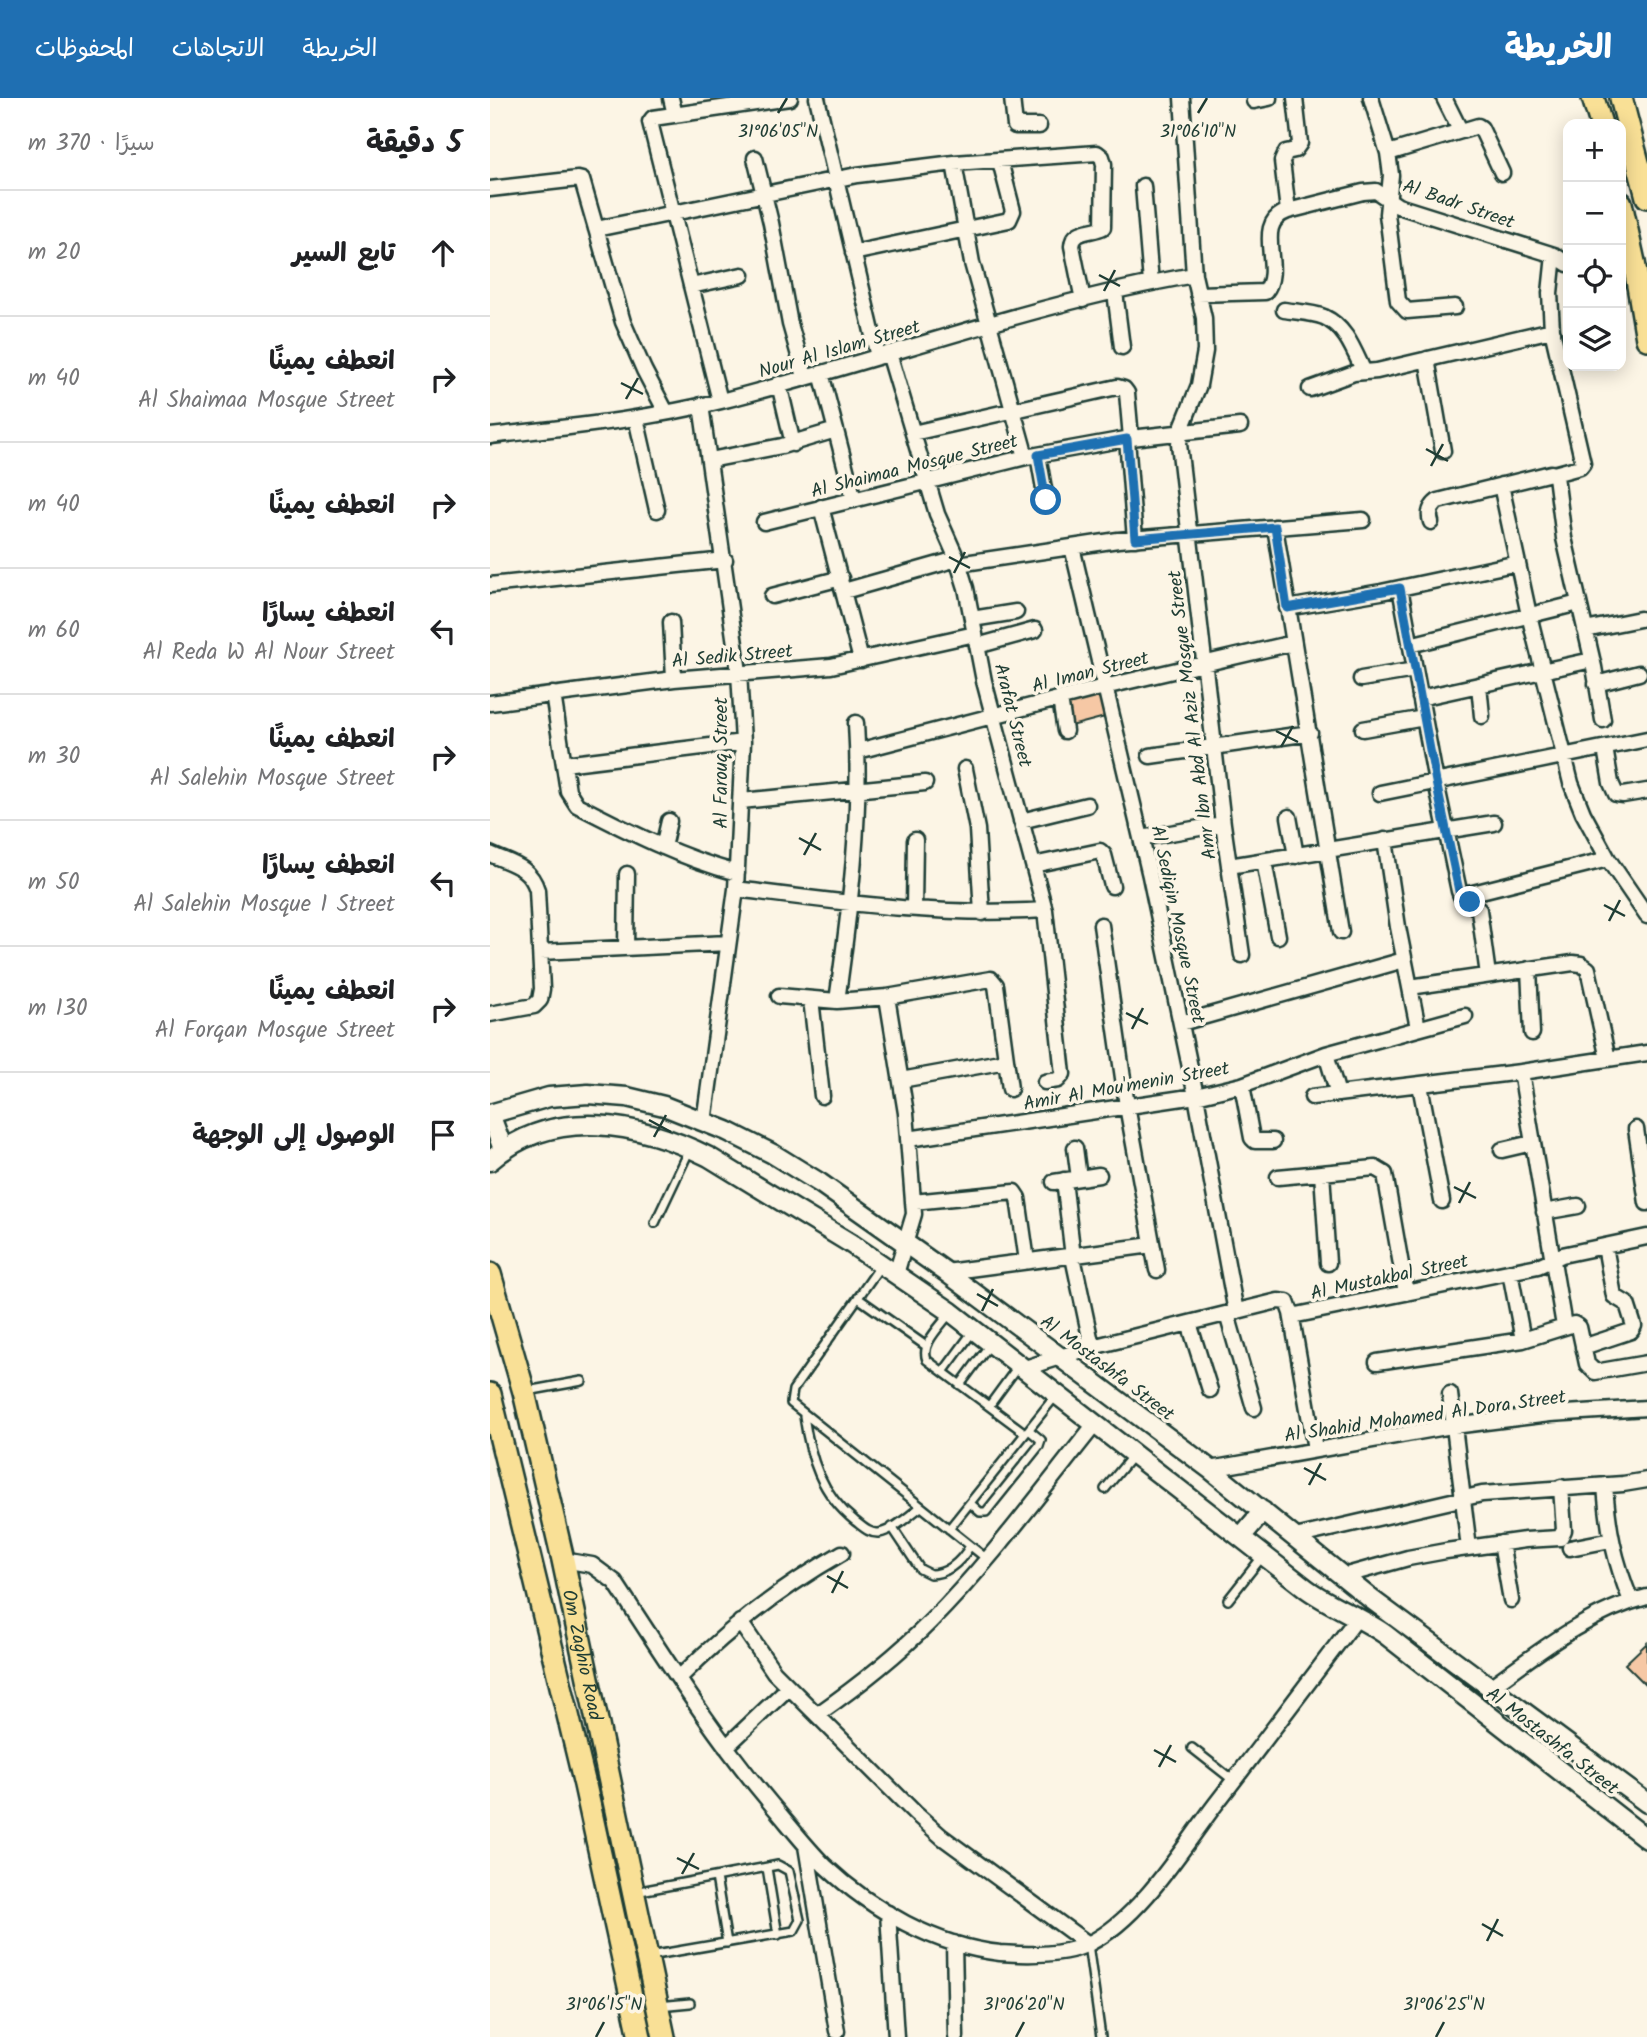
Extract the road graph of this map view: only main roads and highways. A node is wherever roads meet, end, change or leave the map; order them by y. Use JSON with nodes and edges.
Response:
{"nodes":[{"id":1,"x":1593,"y":98,"type":"edge"},
{"id":2,"x":1621,"y":98,"type":"edge"},
{"id":3,"x":1599,"y":119,"type":"edge"},
{"id":4,"x":1641,"y":144,"type":"edge"},
{"id":5,"x":1647,"y":197,"type":"edge"},
{"id":6,"x":1625,"y":245,"type":"edge"},
{"id":7,"x":1627,"y":263,"type":"edge"},
{"id":8,"x":1647,"y":339,"type":"edge"},
{"id":9,"x":490,"y":1274,"type":"edge"},
{"id":10,"x":490,"y":1394,"type":"edge"},
{"id":11,"x":634,"y":1892,"type":"junction"},
{"id":12,"x":609,"y":1898,"type":"junction"},
{"id":13,"x":648,"y":1957,"type":"junction"},
{"id":14,"x":622,"y":1962,"type":"junction"},
{"id":15,"x":639,"y":2037,"type":"edge"},
{"id":16,"x":664,"y":2037,"type":"edge"}],
"edges":[{"from":1,"to":3,"type":"main road"},
{"from":2,"to":4,"type":"main road"},
{"from":4,"to":5,"type":"main road"},
{"from":6,"to":7,"type":"main road"},
{"from":7,"to":8,"type":"main road"},
{"from":9,"to":11,"type":"main road","name":"Om Zaghio Road"},
{"from":10,"to":12,"type":"main road","name":"Om Zaghio Road"},
{"from":11,"to":12,"type":"main road"},
{"from":11,"to":13,"type":"main road","name":"Om Zaghio Road"},
{"from":12,"to":14,"type":"main road","name":"Om Zaghio Road"},
{"from":13,"to":14,"type":"main road"},
{"from":13,"to":16,"type":"main road","name":"Om Zaghio Road"},
{"from":14,"to":15,"type":"main road","name":"Om Zaghio Road"}]}
